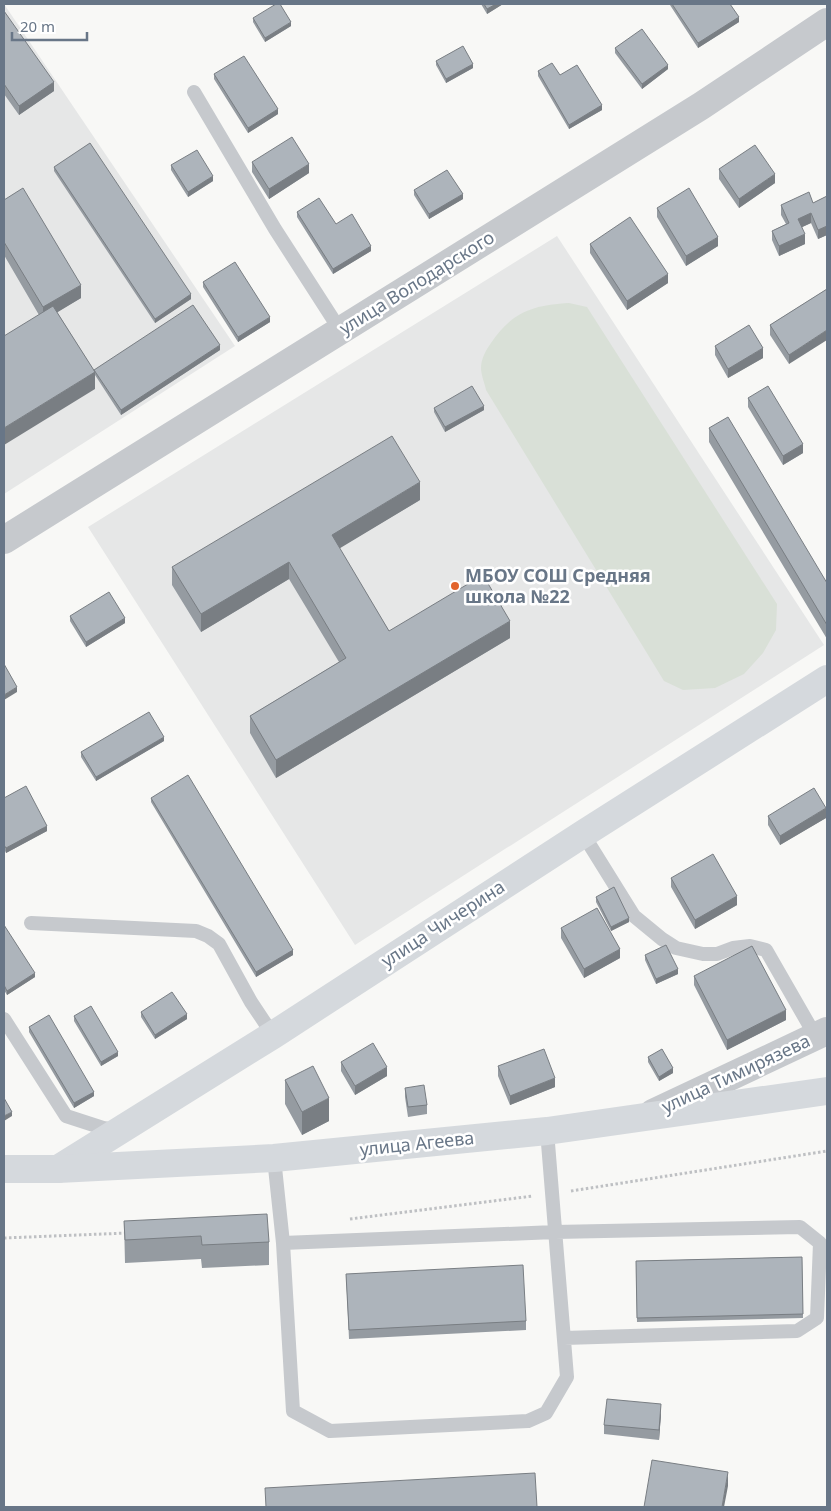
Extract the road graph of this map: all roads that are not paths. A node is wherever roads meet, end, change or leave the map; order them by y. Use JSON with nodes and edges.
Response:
{"nodes":[{"id":1,"x":827,"y":22,"type":"edge"},
{"id":2,"x":194,"y":92,"type":"dead end"},
{"id":3,"x":340,"y":330,"type":"junction"},
{"id":4,"x":4,"y":540,"type":"edge"},
{"id":5,"x":827,"y":678,"type":"edge"},
{"id":6,"x":582,"y":834,"type":"junction"},
{"id":7,"x":31,"y":923,"type":"dead end"},
{"id":8,"x":4,"y":1019,"type":"edge"},
{"id":9,"x":822,"y":1034,"type":"edge"},
{"id":10,"x":273,"y":1035,"type":"junction"},
{"id":11,"x":827,"y":1091,"type":"edge"},
{"id":12,"x":645,"y":1117,"type":"junction"},
{"id":13,"x":120,"y":1130,"type":"junction"},
{"id":14,"x":547,"y":1131,"type":"junction"},
{"id":15,"x":274,"y":1158,"type":"junction"},
{"id":16,"x":4,"y":1169,"type":"edge"},
{"id":17,"x":58,"y":1169,"type":"junction"},
{"id":18,"x":555,"y":1232,"type":"junction"},
{"id":19,"x":283,"y":1243,"type":"junction"},
{"id":20,"x":564,"y":1338,"type":"junction"}],
"edges":[{"from":1,"to":3,"type":"street","name":"улица Володарского"},
{"from":2,"to":3,"type":"lane"},
{"from":3,"to":4,"type":"street","name":"улица Володарского"},
{"from":5,"to":6,"type":"main road","name":"улица Чичерина"},
{"from":6,"to":9,"type":"lane"},
{"from":6,"to":10,"type":"main road","name":"улица Чичерина"},
{"from":7,"to":10,"type":"lane"},
{"from":8,"to":13,"type":"lane"},
{"from":9,"to":12,"type":"street","name":"улица Тимирязева"},
{"from":10,"to":13,"type":"main road","name":"улица Чичерина"},
{"from":11,"to":12,"type":"main road","name":"улица Агеева"},
{"from":12,"to":14,"type":"main road","name":"улица Агеева"},
{"from":13,"to":17,"type":"main road","name":"улица Чичерина"},
{"from":14,"to":15,"type":"main road","name":"улица Агеева"},
{"from":14,"to":18,"type":"lane"},
{"from":15,"to":17,"type":"main road","name":"улица Агеева"},
{"from":15,"to":19,"type":"lane"},
{"from":16,"to":17,"type":"main road","name":"улица Агеева"},
{"from":18,"to":19,"type":"lane"},
{"from":18,"to":20,"type":"lane"},
{"from":18,"to":20,"type":"lane"},
{"from":19,"to":20,"type":"lane"}]}
